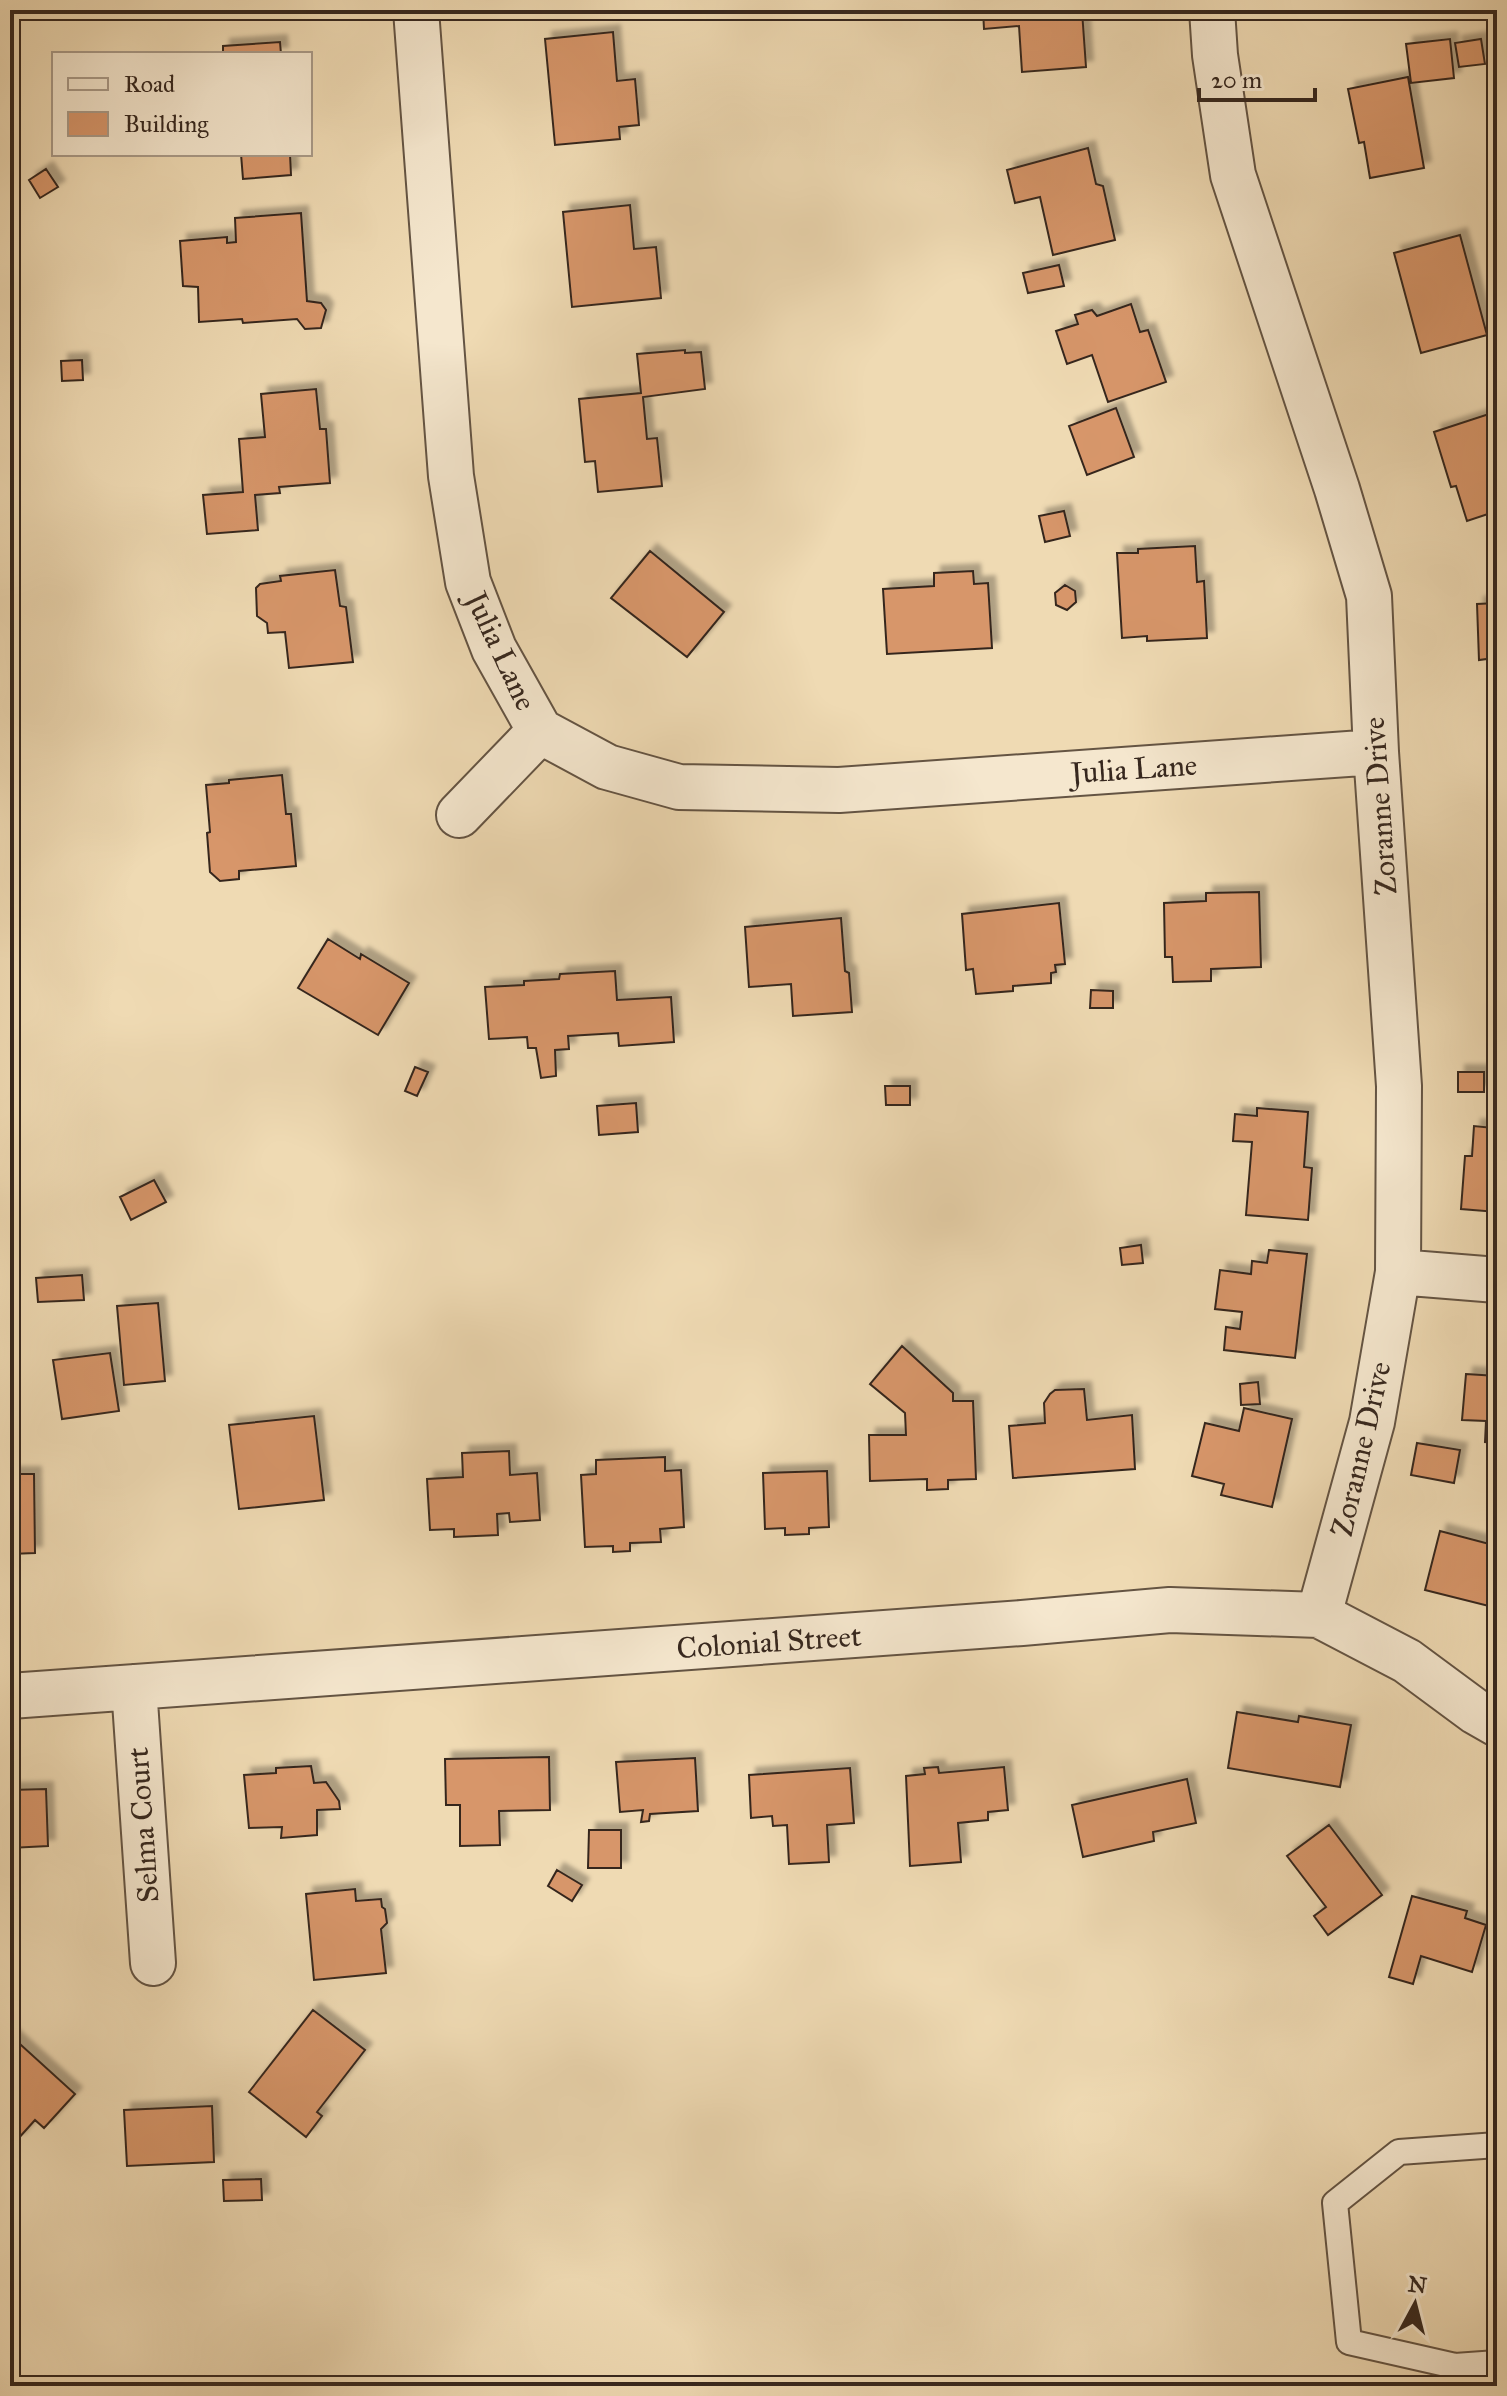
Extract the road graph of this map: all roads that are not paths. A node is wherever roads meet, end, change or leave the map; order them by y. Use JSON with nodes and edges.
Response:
{"nodes":[{"id":1,"x":416,"y":10,"type":"edge"},
{"id":2,"x":1212,"y":10,"type":"edge"},
{"id":3,"x":540,"y":731,"type":"junction"},
{"id":4,"x":1376,"y":752,"type":"junction"},
{"id":5,"x":459,"y":815,"type":"dead end"},
{"id":6,"x":1398,"y":1272,"type":"junction"},
{"id":7,"x":1497,"y":1280,"type":"edge"},
{"id":8,"x":1319,"y":1615,"type":"junction"},
{"id":9,"x":134,"y":1687,"type":"junction"},
{"id":10,"x":10,"y":1696,"type":"edge"},
{"id":11,"x":1497,"y":1724,"type":"edge"},
{"id":12,"x":153,"y":1963,"type":"dead end"},
{"id":13,"x":1497,"y":2145,"type":"edge"},
{"id":14,"x":1497,"y":2363,"type":"edge"}],
"edges":[{"from":1,"to":3,"type":"street","name":"Julia Lane"},
{"from":2,"to":4,"type":"street","name":"Zoranne Drive"},
{"from":3,"to":4,"type":"street","name":"Julia Lane"},
{"from":3,"to":5,"type":"street"},
{"from":4,"to":6,"type":"street","name":"Zoranne Drive"},
{"from":6,"to":7,"type":"street"},
{"from":6,"to":8,"type":"street","name":"Zoranne Drive"},
{"from":8,"to":9,"type":"street","name":"Colonial Street"},
{"from":8,"to":11,"type":"street","name":"Colonial Street"},
{"from":9,"to":10,"type":"street","name":"Colonial Street"},
{"from":9,"to":12,"type":"street","name":"Selma Court"},
{"from":13,"to":14,"type":"lane"}]}
